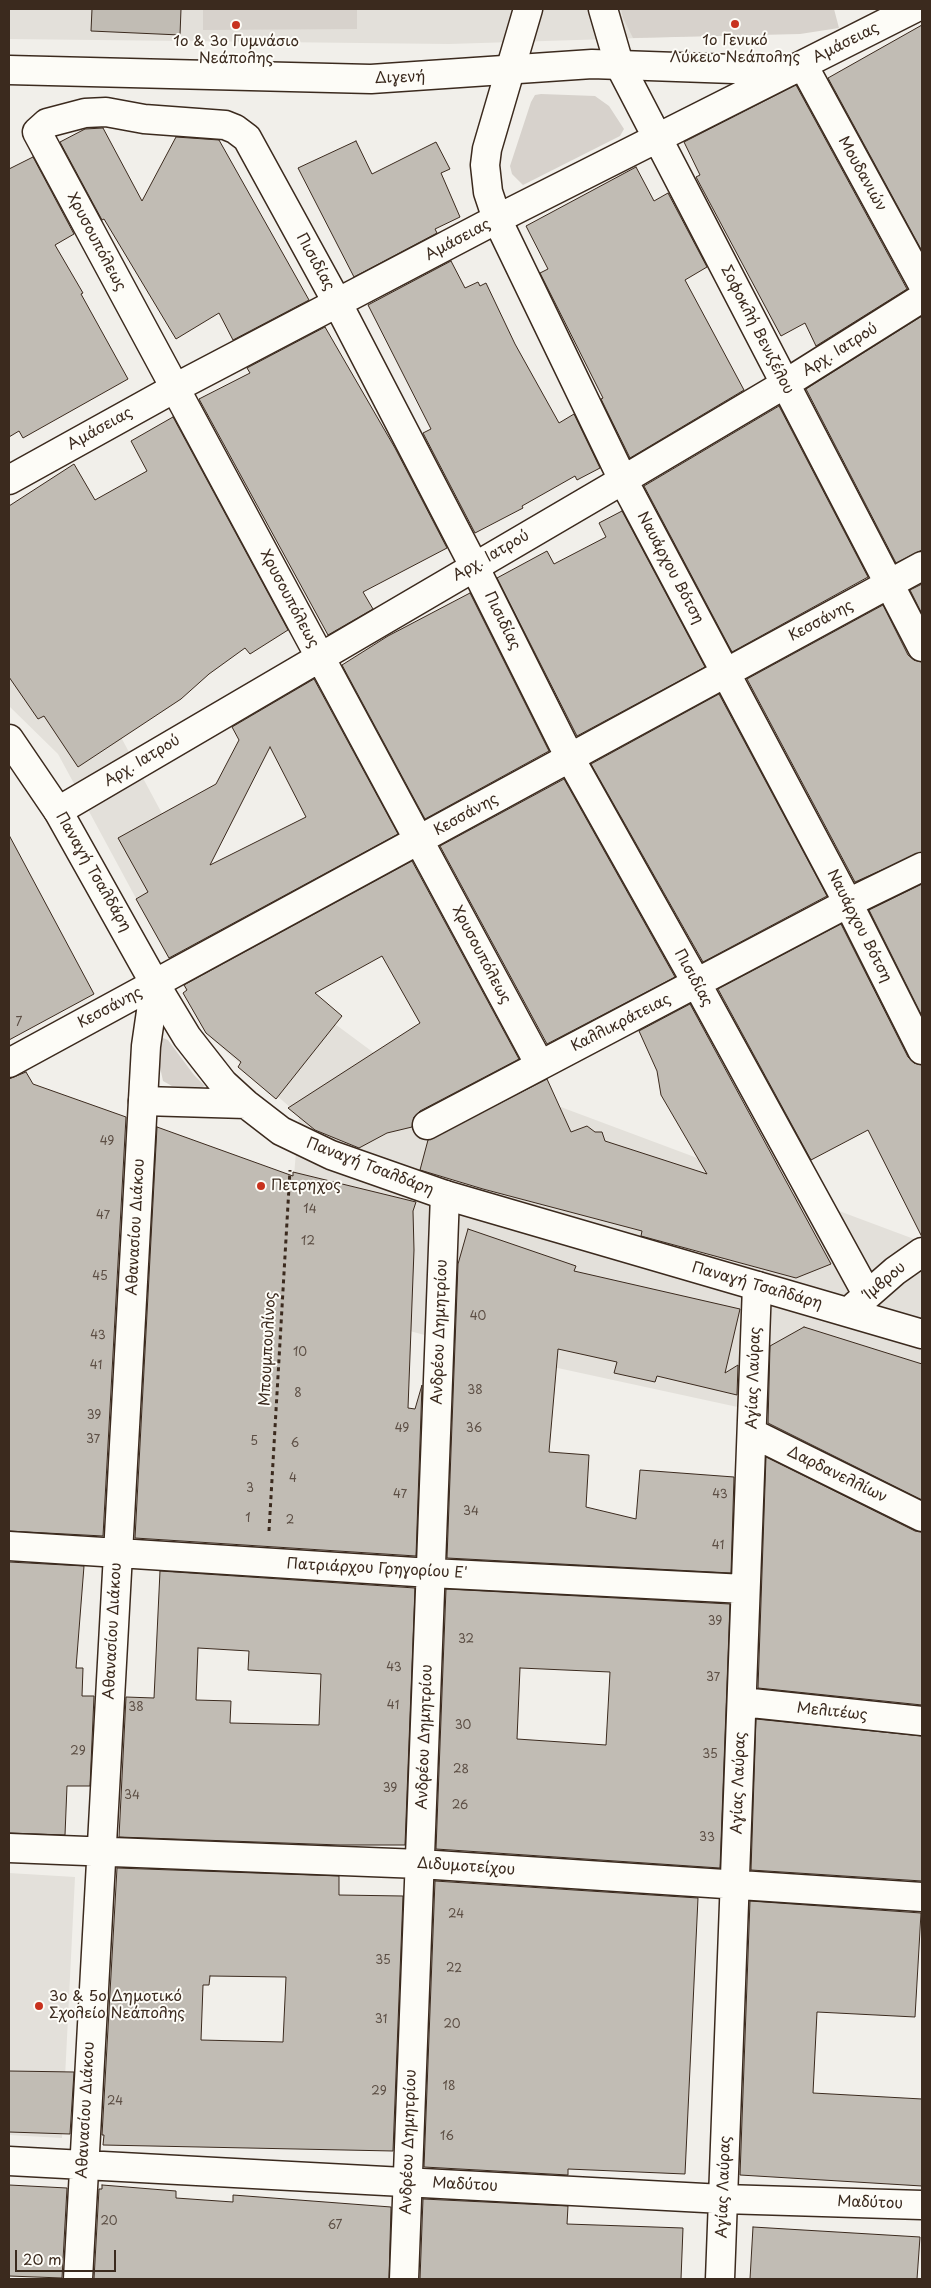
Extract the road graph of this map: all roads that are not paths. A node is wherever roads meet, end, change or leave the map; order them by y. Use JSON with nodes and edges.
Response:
{"nodes":[{"id":1,"x":528,"y":9,"type":"edge"},
{"id":2,"x":602,"y":9,"type":"edge"},
{"id":3,"x":913,"y":9,"type":"edge"},
{"id":4,"x":619,"y":64,"type":"junction"},
{"id":5,"x":797,"y":68,"type":"junction"},
{"id":6,"x":9,"y":70,"type":"edge"},
{"id":7,"x":510,"y":70,"type":"junction"},
{"id":8,"x":37,"y":132,"type":"joint"},
{"id":9,"x":657,"y":137,"type":"junction"},
{"id":10,"x":497,"y":220,"type":"junction"},
{"id":11,"x":922,"y":283,"type":"edge"},
{"id":12,"x":922,"y":298,"type":"edge"},
{"id":13,"x":338,"y":304,"type":"junction"},
{"id":14,"x":786,"y":384,"type":"junction"},
{"id":15,"x":175,"y":388,"type":"junction"},
{"id":16,"x":10,"y":476,"type":"edge"},
{"id":17,"x":623,"y":480,"type":"junction"},
{"id":18,"x":474,"y":566,"type":"junction"},
{"id":19,"x":922,"y":566,"type":"edge"},
{"id":20,"x":890,"y":584,"type":"junction"},
{"id":21,"x":922,"y":647,"type":"edge"},
{"id":22,"x":320,"y":656,"type":"junction"},
{"id":23,"x":726,"y":673,"type":"junction"},
{"id":24,"x":9,"y":739,"type":"edge"},
{"id":25,"x":570,"y":758,"type":"junction"},
{"id":26,"x":58,"y":810,"type":"junction"},
{"id":27,"x":419,"y":840,"type":"junction"},
{"id":28,"x":922,"y":867,"type":"edge"},
{"id":29,"x":848,"y":903,"type":"junction"},
{"id":30,"x":155,"y":984,"type":"junction"},
{"id":31,"x":697,"y":984,"type":"junction"},
{"id":32,"x":922,"y":1050,"type":"edge"},
{"id":33,"x":9,"y":1062,"type":"edge"},
{"id":34,"x":540,"y":1065,"type":"junction"},
{"id":35,"x":143,"y":1101,"type":"junction"},
{"id":36,"x":246,"y":1104,"type":"junction"},
{"id":37,"x":427,"y":1125,"type":"dead end"},
{"id":38,"x":445,"y":1195,"type":"junction"},
{"id":39,"x":922,"y":1252,"type":"edge"},
{"id":40,"x":757,"y":1286,"type":"junction"},
{"id":41,"x":858,"y":1303,"type":"junction"},
{"id":42,"x":922,"y":1334,"type":"edge"},
{"id":43,"x":752,"y":1433,"type":"junction"},
{"id":44,"x":922,"y":1517,"type":"edge"},
{"id":45,"x":9,"y":1546,"type":"edge"},
{"id":46,"x":118,"y":1552,"type":"junction"},
{"id":47,"x":431,"y":1573,"type":"junction"},
{"id":48,"x":746,"y":1590,"type":"junction"},
{"id":49,"x":742,"y":1702,"type":"junction"},
{"id":50,"x":922,"y":1722,"type":"edge"},
{"id":51,"x":9,"y":1848,"type":"edge"},
{"id":52,"x":100,"y":1853,"type":"junction"},
{"id":53,"x":420,"y":1864,"type":"junction"},
{"id":54,"x":735,"y":1886,"type":"junction"},
{"id":55,"x":922,"y":1897,"type":"edge"},
{"id":56,"x":9,"y":2161,"type":"edge"},
{"id":57,"x":83,"y":2164,"type":"junction"},
{"id":58,"x":408,"y":2182,"type":"junction"},
{"id":59,"x":723,"y":2199,"type":"junction"},
{"id":60,"x":922,"y":2205,"type":"edge"},
{"id":61,"x":78,"y":2279,"type":"edge"},
{"id":62,"x":404,"y":2279,"type":"edge"},
{"id":63,"x":720,"y":2279,"type":"edge"}],
"edges":[{"from":1,"to":7,"type":"street","name":"Ναυάρχου Βότση"},
{"from":2,"to":4,"type":"street","name":"Σοφοκλή Βενιζέλου"},
{"from":3,"to":5,"type":"street","name":"Αμάσειας"},
{"from":4,"to":5,"type":"street","name":"Διγενή"},
{"from":4,"to":7,"type":"street","name":"Διγενή"},
{"from":4,"to":9,"type":"street","name":"Σοφοκλή Βενιζέλου"},
{"from":5,"to":9,"type":"street","name":"Αμάσειας"},
{"from":5,"to":11,"type":"street","name":"Μουδανιών"},
{"from":6,"to":7,"type":"street","name":"Διγενή"},
{"from":7,"to":10,"type":"street","name":"Ναυάρχου Βότση"},
{"from":8,"to":13,"type":"street","name":"Πισιδίας"},
{"from":8,"to":15,"type":"street","name":"Χρυσουπόλεως"},
{"from":9,"to":10,"type":"street","name":"Αμάσειας"},
{"from":9,"to":14,"type":"street","name":"Σοφοκλή Βενιζέλου"},
{"from":10,"to":13,"type":"street","name":"Αμάσειας"},
{"from":10,"to":17,"type":"street","name":"Ναυάρχου Βότση"},
{"from":12,"to":14,"type":"street","name":"Αρχ. Ιατρού"},
{"from":13,"to":15,"type":"street","name":"Αμάσειας"},
{"from":13,"to":18,"type":"street","name":"Πισιδίας"},
{"from":14,"to":17,"type":"street","name":"Αρχ. Ιατρού"},
{"from":14,"to":20,"type":"street","name":"Σοφοκλή Βενιζέλου"},
{"from":15,"to":16,"type":"street","name":"Αμάσειας"},
{"from":15,"to":22,"type":"street","name":"Χρυσουπόλεως"},
{"from":17,"to":18,"type":"street","name":"Αρχ. Ιατρού"},
{"from":17,"to":23,"type":"street","name":"Ναυάρχου Βότση"},
{"from":18,"to":22,"type":"street","name":"Αρχ. Ιατρού"},
{"from":18,"to":25,"type":"street","name":"Πισιδίας"},
{"from":19,"to":20,"type":"street","name":"Κεσσάνης"},
{"from":20,"to":21,"type":"street","name":"Σοφοκλή Βενιζέλου"},
{"from":20,"to":23,"type":"street","name":"Κεσσάνης"},
{"from":22,"to":26,"type":"street","name":"Αρχ. Ιατρού"},
{"from":22,"to":27,"type":"street","name":"Χρυσουπόλεως"},
{"from":23,"to":25,"type":"street","name":"Κεσσάνης"},
{"from":23,"to":29,"type":"street","name":"Ναυάρχου Βότση"},
{"from":24,"to":26,"type":"street","name":"Παναγή Τσαλδάρη"},
{"from":25,"to":27,"type":"street","name":"Κεσσάνης"},
{"from":25,"to":31,"type":"street","name":"Πισιδίας"},
{"from":26,"to":30,"type":"street","name":"Παναγή Τσαλδάρη"},
{"from":27,"to":30,"type":"street","name":"Κεσσάνης"},
{"from":27,"to":34,"type":"street","name":"Χρυσουπόλεως"},
{"from":28,"to":29,"type":"street","name":"Καλλικράτειας"},
{"from":29,"to":31,"type":"street","name":"Καλλικράτειας"},
{"from":29,"to":32,"type":"street","name":"Ναυάρχου Βότση"},
{"from":30,"to":33,"type":"street","name":"Κεσσάνης"},
{"from":30,"to":35,"type":"street","name":"Αθανασίου Διάκου"},
{"from":30,"to":36,"type":"street","name":"Παναγή Τσαλδάρη"},
{"from":31,"to":34,"type":"street","name":"Καλλικράτειας"},
{"from":31,"to":41,"type":"street","name":"Πισιδίας"},
{"from":34,"to":37,"type":"street","name":"Καλλικράτειας"},
{"from":35,"to":36,"type":"street"},
{"from":35,"to":46,"type":"street","name":"Αθανασίου Διάκου"},
{"from":36,"to":38,"type":"street","name":"Παναγή Τσαλδάρη"},
{"from":38,"to":40,"type":"street","name":"Παναγή Τσαλδάρη"},
{"from":38,"to":47,"type":"street","name":"Ανδρέου Δημητρίου"},
{"from":39,"to":41,"type":"street","name":"Ίμβρου"},
{"from":40,"to":41,"type":"street","name":"Παναγή Τσαλδάρη"},
{"from":40,"to":43,"type":"street","name":"Αγίας Λαύρας"},
{"from":41,"to":42,"type":"street","name":"Παναγή Τσαλδάρη"},
{"from":43,"to":44,"type":"street","name":"Δαρδανελλίων"},
{"from":43,"to":48,"type":"street","name":"Αγίας Λαύρας"},
{"from":45,"to":46,"type":"street","name":"Πατριάρχου Γρηγορίου Ε'"},
{"from":46,"to":47,"type":"street","name":"Πατριάρχου Γρηγορίου Ε'"},
{"from":46,"to":52,"type":"street","name":"Αθανασίου Διάκου"},
{"from":47,"to":48,"type":"street","name":"Πατριάρχου Γρηγορίου Ε'"},
{"from":47,"to":53,"type":"street","name":"Ανδρέου Δημητρίου"},
{"from":48,"to":49,"type":"street","name":"Αγίας Λαύρας"},
{"from":49,"to":50,"type":"street","name":"Μελιτέως"},
{"from":49,"to":54,"type":"street","name":"Αγίας Λαύρας"},
{"from":51,"to":52,"type":"street","name":"Διδυμοτείχου"},
{"from":52,"to":53,"type":"street","name":"Διδυμοτείχου"},
{"from":52,"to":57,"type":"street","name":"Αθανασίου Διάκου"},
{"from":53,"to":54,"type":"street","name":"Διδυμοτείχου"},
{"from":53,"to":58,"type":"street","name":"Ανδρέου Δημητρίου"},
{"from":54,"to":55,"type":"street","name":"Διδυμοτείχου"},
{"from":54,"to":59,"type":"street","name":"Αγίας Λαύρας"},
{"from":56,"to":57,"type":"street","name":"Μαδύτου"},
{"from":57,"to":58,"type":"street","name":"Μαδύτου"},
{"from":57,"to":61,"type":"street","name":"Αθανασίου Διάκου"},
{"from":58,"to":59,"type":"street","name":"Μαδύτου"},
{"from":58,"to":62,"type":"street","name":"Ανδρέου Δημητρίου"},
{"from":59,"to":60,"type":"street","name":"Μαδύτου"},
{"from":59,"to":63,"type":"street","name":"Αγίας Λαύρας"}]}
